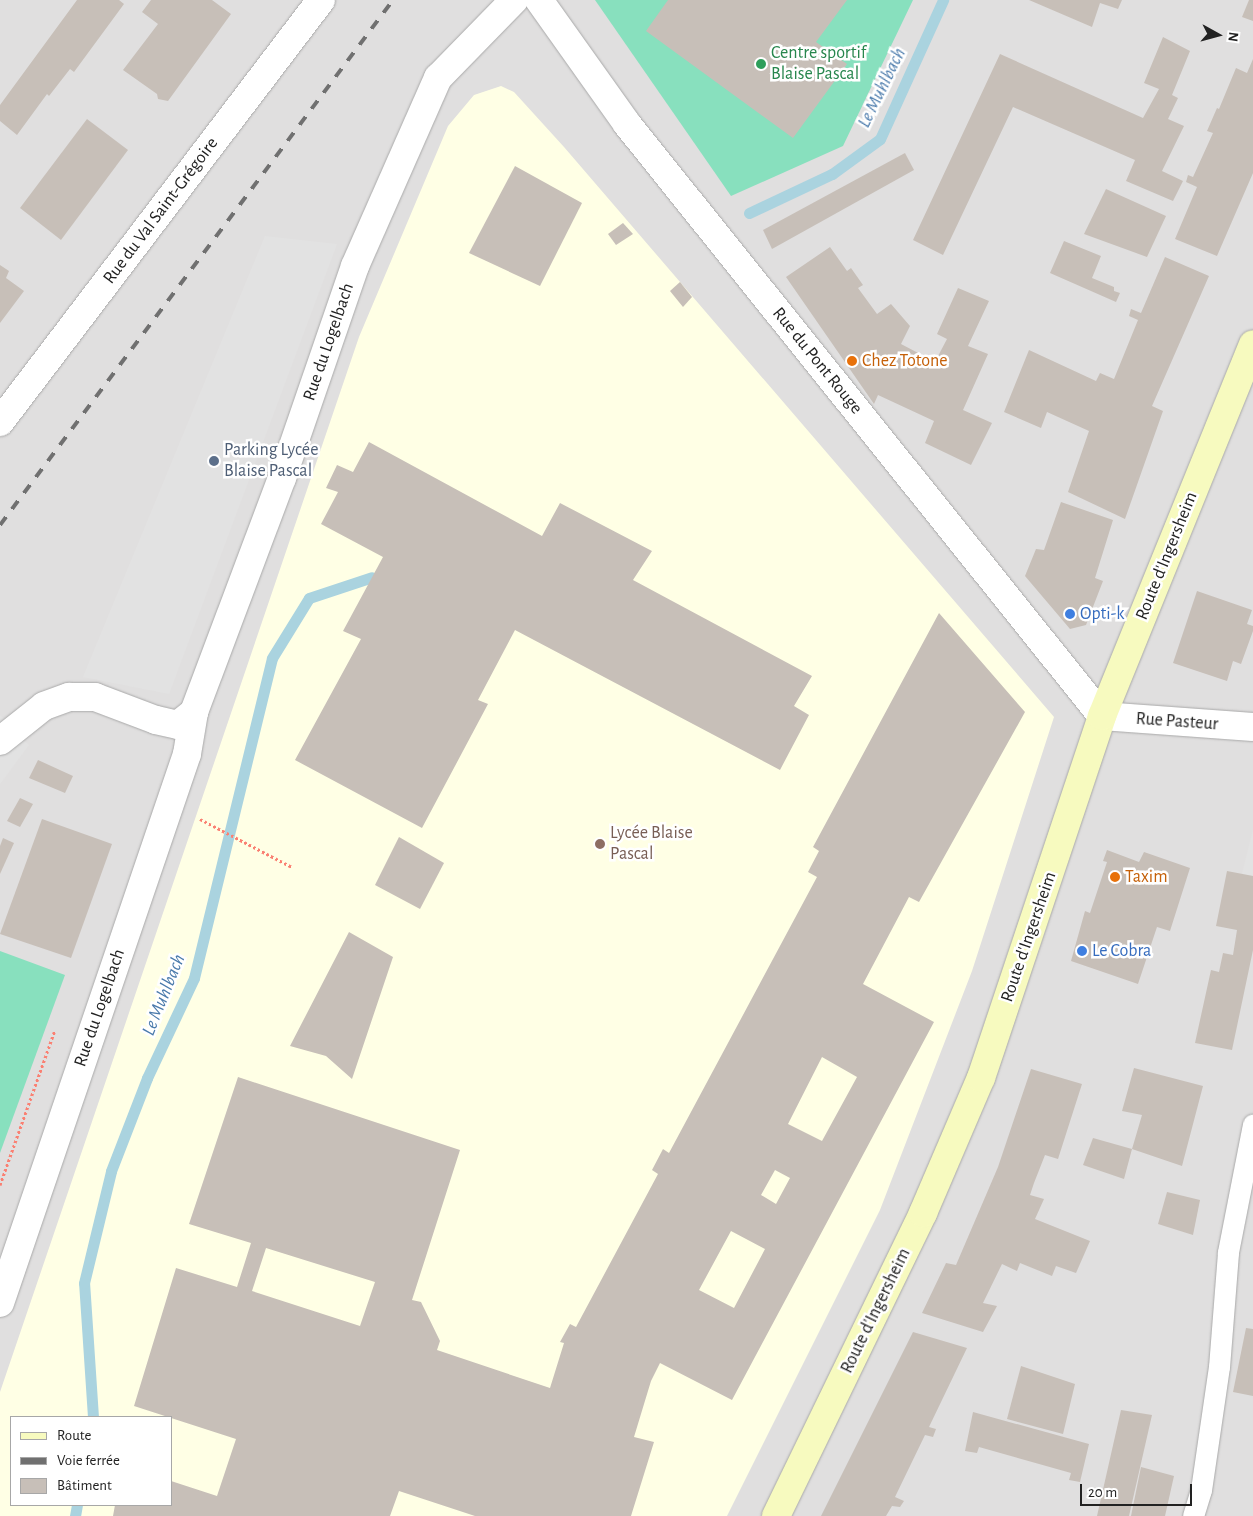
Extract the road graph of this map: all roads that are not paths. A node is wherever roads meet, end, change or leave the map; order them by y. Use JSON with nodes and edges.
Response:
{"nodes":[{"id":1,"x":321,"y":0,"type":"edge"},
{"id":2,"x":514,"y":0,"type":"edge"},
{"id":3,"x":538,"y":0,"type":"edge"},
{"id":4,"x":1253,"y":345,"type":"edge"},
{"id":5,"x":0,"y":422,"type":"edge"},
{"id":6,"x":194,"y":712,"type":"junction"},
{"id":7,"x":1102,"y":716,"type":"junction"},
{"id":8,"x":1253,"y":727,"type":"edge"},
{"id":9,"x":0,"y":741,"type":"edge"},
{"id":10,"x":1253,"y":1124,"type":"edge"},
{"id":11,"x":0,"y":1303,"type":"edge"},
{"id":12,"x":776,"y":1516,"type":"edge"},
{"id":13,"x":1193,"y":1516,"type":"edge"}],
"edges":[{"from":1,"to":5,"type":"street","name":"Rue du Val Saint-Grégoire"},
{"from":2,"to":6,"type":"street","name":"Rue du Logelbach"},
{"from":3,"to":7,"type":"street","name":"Rue du Pont Rouge"},
{"from":4,"to":7,"type":"main road","name":"Route d'Ingersheim"},
{"from":6,"to":9,"type":"street"},
{"from":6,"to":11,"type":"street","name":"Rue du Logelbach"},
{"from":7,"to":8,"type":"street","name":"Rue Pasteur"},
{"from":7,"to":12,"type":"main road","name":"Route d'Ingersheim"},
{"from":10,"to":13,"type":"lane"}]}
